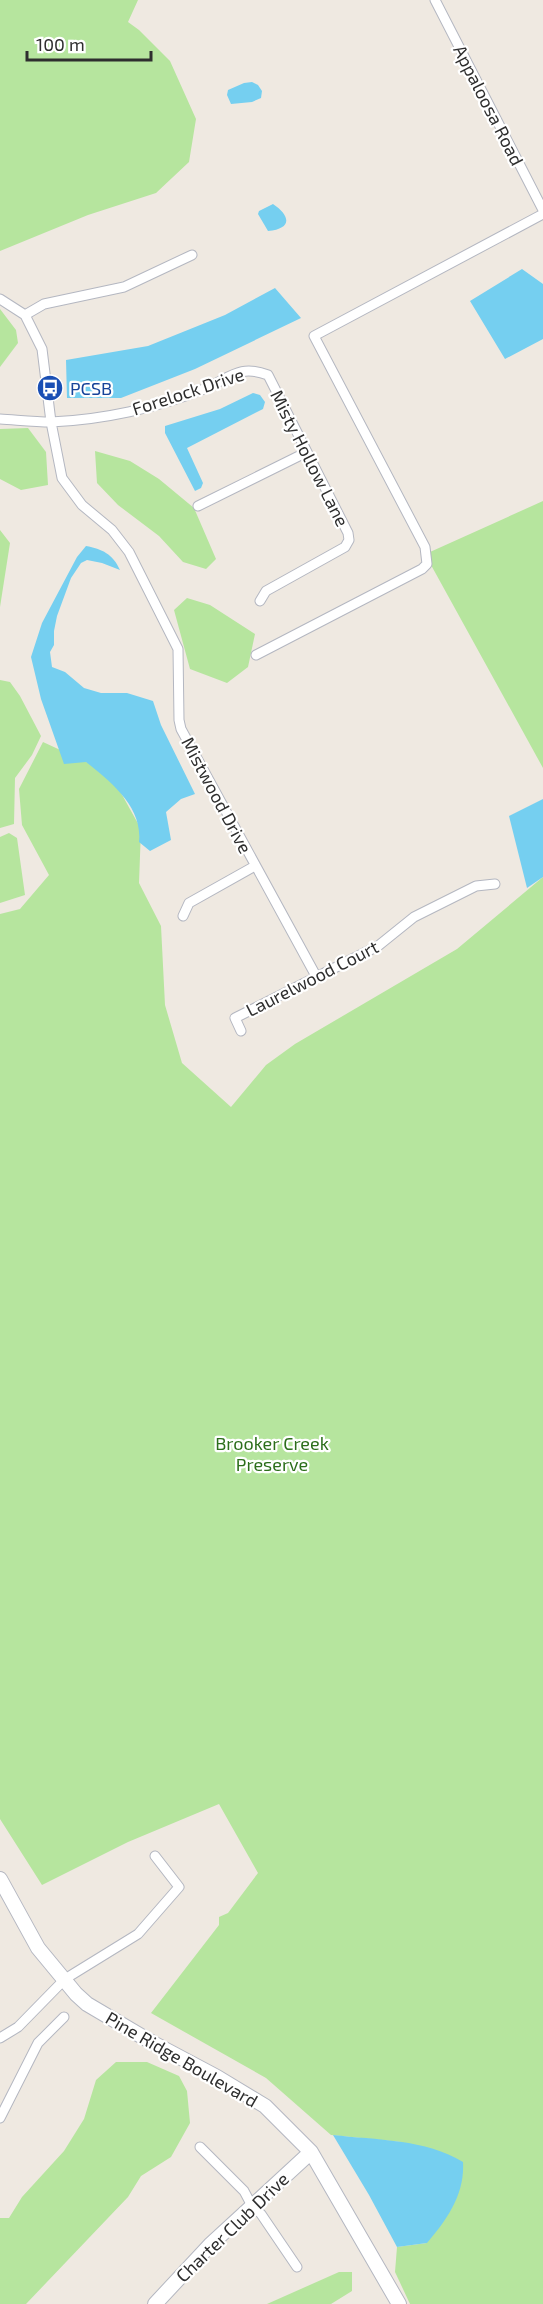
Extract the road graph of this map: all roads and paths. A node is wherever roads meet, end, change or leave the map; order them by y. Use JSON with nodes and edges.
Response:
{"nodes":[{"id":1,"x":435,"y":0,"type":"edge"},
{"id":2,"x":543,"y":212,"type":"edge"},
{"id":3,"x":192,"y":255,"type":"dead end"},
{"id":4,"x":0,"y":298,"type":"edge"},
{"id":5,"x":25,"y":315,"type":"junction"},
{"id":6,"x":268,"y":375,"type":"joint"},
{"id":7,"x":0,"y":418,"type":"edge"},
{"id":8,"x":51,"y":422,"type":"junction"},
{"id":9,"x":307,"y":452,"type":"junction"},
{"id":10,"x":198,"y":506,"type":"dead end"},
{"id":11,"x":261,"y":601,"type":"dead end"},
{"id":12,"x":256,"y":655,"type":"dead end"},
{"id":13,"x":255,"y":866,"type":"junction"},
{"id":14,"x":495,"y":884,"type":"dead end"},
{"id":15,"x":183,"y":916,"type":"dead end"},
{"id":16,"x":316,"y":976,"type":"junction"},
{"id":17,"x":241,"y":1031,"type":"dead end"},
{"id":18,"x":155,"y":1856,"type":"dead end"},
{"id":19,"x":0,"y":1879,"type":"edge"},
{"id":20,"x":65,"y":1979,"type":"junction"},
{"id":21,"x":64,"y":2017,"type":"dead end"},
{"id":22,"x":0,"y":2038,"type":"edge"},
{"id":23,"x":0,"y":2118,"type":"edge"},
{"id":24,"x":200,"y":2147,"type":"dead end"},
{"id":25,"x":311,"y":2152,"type":"junction"},
{"id":26,"x":252,"y":2206,"type":"junction"},
{"id":27,"x":297,"y":2267,"type":"dead end"},
{"id":28,"x":155,"y":2304,"type":"edge"},
{"id":29,"x":399,"y":2304,"type":"edge"}],
"edges":[{"from":1,"to":2,"type":"street","name":"Appaloosa Road"},
{"from":2,"to":12,"type":"street"},
{"from":3,"to":5,"type":"street"},
{"from":4,"to":5,"type":"street"},
{"from":5,"to":8,"type":"street","name":"Mistwood Drive"},
{"from":6,"to":8,"type":"street","name":"Forelock Drive"},
{"from":6,"to":9,"type":"street","name":"Misty Hollow Lane"},
{"from":7,"to":8,"type":"street","name":"Forelock Drive"},
{"from":8,"to":13,"type":"street","name":"Mistwood Drive"},
{"from":9,"to":10,"type":"street"},
{"from":9,"to":11,"type":"street","name":"Misty Hollow Lane"},
{"from":13,"to":15,"type":"street"},
{"from":13,"to":16,"type":"street","name":"Mistwood Drive"},
{"from":14,"to":16,"type":"street","name":"Laurelwood Court"},
{"from":16,"to":17,"type":"street","name":"Laurelwood Court"},
{"from":18,"to":20,"type":"street"},
{"from":19,"to":20,"type":"street","name":"Pine Ridge Boulevard"},
{"from":20,"to":22,"type":"street"},
{"from":20,"to":25,"type":"street","name":"Pine Ridge Boulevard"},
{"from":21,"to":23,"type":"street"},
{"from":24,"to":26,"type":"street"},
{"from":25,"to":26,"type":"street","name":"Charter Club Drive"},
{"from":25,"to":29,"type":"street","name":"Pine Ridge Boulevard"},
{"from":26,"to":27,"type":"street"},
{"from":26,"to":28,"type":"street","name":"Charter Club Drive"}]}
